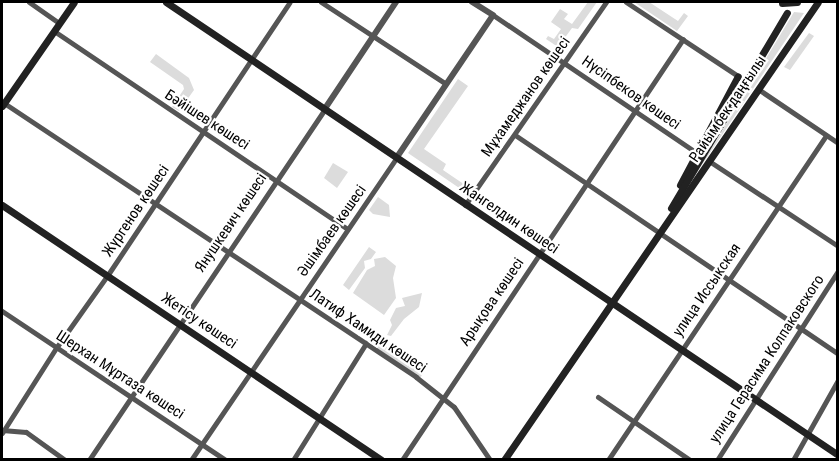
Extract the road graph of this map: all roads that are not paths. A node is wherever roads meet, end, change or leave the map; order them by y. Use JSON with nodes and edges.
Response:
{"nodes":[{"id":1,"x":29,"y":2,"type":"edge"},
{"id":2,"x":74,"y":2,"type":"edge"},
{"id":3,"x":166,"y":2,"type":"edge"},
{"id":4,"x":290,"y":2,"type":"edge"},
{"id":5,"x":321,"y":2,"type":"edge"},
{"id":6,"x":396,"y":2,"type":"edge"},
{"id":7,"x":472,"y":2,"type":"edge"},
{"id":8,"x":606,"y":2,"type":"edge"},
{"id":9,"x":626,"y":2,"type":"edge"},
{"id":10,"x":782,"y":2,"type":"edge"},
{"id":11,"x":797,"y":2,"type":"edge"},
{"id":12,"x":818,"y":2,"type":"edge"},
{"id":13,"x":787,"y":13,"type":"dead end"},
{"id":14,"x":492,"y":15,"type":"junction"},
{"id":15,"x":59,"y":23,"type":"junction"},
{"id":16,"x":54,"y":31,"type":"junction"},
{"id":17,"x":373,"y":34,"type":"junction"},
{"id":18,"x":683,"y":39,"type":"junction"},
{"id":19,"x":251,"y":60,"type":"junction"},
{"id":20,"x":564,"y":62,"type":"junction"},
{"id":21,"x":738,"y":76,"type":"joint"},
{"id":22,"x":445,"y":83,"type":"junction"},
{"id":23,"x":758,"y":89,"type":"junction"},
{"id":24,"x":3,"y":104,"type":"edge"},
{"id":25,"x":324,"y":110,"type":"junction"},
{"id":26,"x":634,"y":111,"type":"junction"},
{"id":27,"x":203,"y":132,"type":"junction"},
{"id":28,"x":515,"y":135,"type":"junction"},
{"id":29,"x":826,"y":135,"type":"junction"},
{"id":30,"x":837,"y":143,"type":"edge"},
{"id":31,"x":695,"y":152,"type":"junction"},
{"id":32,"x":397,"y":157,"type":"junction"},
{"id":33,"x":709,"y":161,"type":"junction"},
{"id":34,"x":275,"y":179,"type":"junction"},
{"id":35,"x":587,"y":182,"type":"junction"},
{"id":36,"x":2,"y":205,"type":"edge"},
{"id":37,"x":155,"y":205,"type":"junction"},
{"id":38,"x":465,"y":205,"type":"junction"},
{"id":39,"x":778,"y":206,"type":"junction"},
{"id":40,"x":669,"y":211,"type":"junction"},
{"id":41,"x":347,"y":229,"type":"junction"},
{"id":42,"x":658,"y":231,"type":"junction"},
{"id":43,"x":837,"y":246,"type":"edge"},
{"id":44,"x":227,"y":251,"type":"junction"},
{"id":45,"x":539,"y":254,"type":"junction"},
{"id":46,"x":837,"y":272,"type":"edge"},
{"id":47,"x":107,"y":276,"type":"junction"},
{"id":48,"x":729,"y":278,"type":"junction"},
{"id":49,"x":298,"y":300,"type":"junction"},
{"id":50,"x":611,"y":303,"type":"junction"},
{"id":51,"x":2,"y":311,"type":"edge"},
{"id":52,"x":179,"y":324,"type":"junction"},
{"id":53,"x":801,"y":327,"type":"junction"},
{"id":54,"x":366,"y":344,"type":"junction"},
{"id":55,"x":56,"y":348,"type":"junction"},
{"id":56,"x":681,"y":350,"type":"junction"},
{"id":57,"x":837,"y":354,"type":"edge"},
{"id":58,"x":252,"y":372,"type":"junction"},
{"id":59,"x":837,"y":380,"type":"edge"},
{"id":60,"x":130,"y":396,"type":"junction"},
{"id":61,"x":598,"y":397,"type":"dead end"},
{"id":62,"x":442,"y":398,"type":"junction"},
{"id":63,"x":754,"y":399,"type":"junction"},
{"id":64,"x":319,"y":417,"type":"junction"},
{"id":65,"x":635,"y":421,"type":"junction"},
{"id":66,"x":2,"y":431,"type":"edge"},
{"id":67,"x":806,"y":434,"type":"junction"},
{"id":68,"x":201,"y":444,"type":"junction"},
{"id":69,"x":837,"y":455,"type":"edge"},
{"id":70,"x":65,"y":459,"type":"edge"},
{"id":71,"x":89,"y":459,"type":"edge"},
{"id":72,"x":191,"y":459,"type":"edge"},
{"id":73,"x":225,"y":459,"type":"edge"},
{"id":74,"x":293,"y":459,"type":"edge"},
{"id":75,"x":381,"y":459,"type":"edge"},
{"id":76,"x":402,"y":459,"type":"edge"},
{"id":77,"x":490,"y":459,"type":"edge"},
{"id":78,"x":504,"y":459,"type":"edge"},
{"id":79,"x":608,"y":459,"type":"edge"},
{"id":80,"x":690,"y":459,"type":"edge"},
{"id":81,"x":717,"y":459,"type":"edge"},
{"id":82,"x":793,"y":459,"type":"edge"}],
"edges":[{"from":1,"to":15,"type":"street"},
{"from":2,"to":15,"type":"main road"},
{"from":3,"to":19,"type":"main road","name":"Жангелдин көшесі"},
{"from":4,"to":19,"type":"street","name":"Жүргенов көшесі"},
{"from":5,"to":17,"type":"street"},
{"from":6,"to":17,"type":"street","name":"Янушкевич көшесі"},
{"from":7,"to":14,"type":"street"},
{"from":8,"to":20,"type":"street","name":"Мұхамеджанов көшесі"},
{"from":9,"to":18,"type":"street"},
{"from":10,"to":11,"type":"main road"},
{"from":12,"to":23,"type":"main road","name":"Райымбек даңғылы"},
{"from":13,"to":40,"type":"main road","name":"Райымбек даңғылы"},
{"from":14,"to":20,"type":"street","name":"Нүсіпбеков көшесі"},
{"from":14,"to":22,"type":"street","name":"Әшімбаев көшесі"},
{"from":15,"to":16,"type":"main road"},
{"from":16,"to":24,"type":"main road"},
{"from":16,"to":27,"type":"street","name":"Бәйішев көшесі"},
{"from":17,"to":22,"type":"street"},
{"from":17,"to":25,"type":"street","name":"Янушкевич көшесі"},
{"from":18,"to":21,"type":"street"},
{"from":18,"to":26,"type":"street","name":"Арықова көшесі"},
{"from":19,"to":25,"type":"main road","name":"Жангелдин көшесі"},
{"from":19,"to":27,"type":"street","name":"Жүргенов көшесі"},
{"from":20,"to":26,"type":"street","name":"Нүсіпбеков көшесі"},
{"from":20,"to":28,"type":"street","name":"Мұхамеджанов көшесі"},
{"from":21,"to":31,"type":"main road","name":"Райымбек даңғылы"},
{"from":22,"to":32,"type":"street","name":"Әшімбаев көшесі"},
{"from":23,"to":29,"type":"street"},
{"from":23,"to":33,"type":"main road","name":"Райымбек даңғылы"},
{"from":24,"to":37,"type":"street","name":"Латиф Хамиди көшесі"},
{"from":25,"to":32,"type":"main road","name":"Жангелдин көшесі"},
{"from":25,"to":34,"type":"street","name":"Янушкевич көшесі"},
{"from":26,"to":31,"type":"street","name":"Нүсіпбеков көшесі"},
{"from":26,"to":35,"type":"street","name":"Арықова көшесі"},
{"from":27,"to":34,"type":"street","name":"Бәйішев көшесі"},
{"from":27,"to":37,"type":"street","name":"Жүргенов көшесі"},
{"from":28,"to":35,"type":"street"},
{"from":28,"to":38,"type":"street","name":"Мұхамеджанов көшесі"},
{"from":29,"to":30,"type":"street"},
{"from":29,"to":39,"type":"street","name":"улица Иссыкская"},
{"from":31,"to":40,"type":"main road","name":"Райымбек даңғылы"},
{"from":32,"to":38,"type":"main road","name":"Жангелдин көшесі"},
{"from":32,"to":41,"type":"street","name":"Әшімбаев көшесі"},
{"from":33,"to":39,"type":"street"},
{"from":33,"to":42,"type":"main road","name":"Райымбек даңғылы"},
{"from":34,"to":41,"type":"street","name":"Бәйішев көшесі"},
{"from":34,"to":44,"type":"street","name":"Янушкевич көшесі"},
{"from":35,"to":42,"type":"street"},
{"from":35,"to":45,"type":"street","name":"Арықова көшесі"},
{"from":36,"to":47,"type":"main road","name":"Жетісу көшесі"},
{"from":37,"to":44,"type":"street","name":"Латиф Хамиди көшесі"},
{"from":37,"to":47,"type":"street","name":"Жүргенов көшесі"},
{"from":38,"to":45,"type":"main road","name":"Жангелдин көшесі"},
{"from":39,"to":43,"type":"street"},
{"from":39,"to":48,"type":"street","name":"улица Иссыкская"},
{"from":40,"to":42,"type":"main road","name":"Райымбек даңғылы"},
{"from":41,"to":49,"type":"street","name":"Әшімбаев көшесі"},
{"from":42,"to":48,"type":"street"},
{"from":42,"to":50,"type":"main road","name":"Райымбек даңғылы"},
{"from":44,"to":49,"type":"street","name":"Латиф Хамиди көшесі"},
{"from":44,"to":52,"type":"street","name":"Янушкевич көшесі"},
{"from":45,"to":50,"type":"main road","name":"Жангелдин көшесі"},
{"from":45,"to":62,"type":"street","name":"Арықова көшесі"},
{"from":46,"to":53,"type":"street","name":"улица Герасима Колпаковского"},
{"from":47,"to":52,"type":"main road","name":"Жетісу көшесі"},
{"from":47,"to":55,"type":"street","name":"Жүргенов көшесі"},
{"from":48,"to":53,"type":"street"},
{"from":48,"to":56,"type":"street","name":"улица Иссыкская"},
{"from":49,"to":54,"type":"street","name":"Латиф Хамиди көшесі"},
{"from":49,"to":58,"type":"street","name":"Әшімбаев көшесі"},
{"from":50,"to":56,"type":"main road","name":"Жангелдин көшесі"},
{"from":50,"to":78,"type":"main road","name":"Райымбек даңғылы"},
{"from":51,"to":55,"type":"street","name":"Шерхан Мұртаза көшесі"},
{"from":52,"to":58,"type":"main road","name":"Жетісу көшесі"},
{"from":52,"to":60,"type":"street","name":"Янушкевич көшесі"},
{"from":53,"to":57,"type":"street"},
{"from":53,"to":63,"type":"street","name":"улица Герасима Колпаковского"},
{"from":54,"to":62,"type":"street","name":"Латиф Хамиди көшесі"},
{"from":54,"to":64,"type":"street"},
{"from":55,"to":60,"type":"street","name":"Шерхан Мұртаза көшесі"},
{"from":55,"to":66,"type":"street","name":"Жүргенов көшесі"},
{"from":56,"to":63,"type":"main road","name":"Жангелдин көшесі"},
{"from":56,"to":65,"type":"street","name":"улица Иссыкская"},
{"from":58,"to":64,"type":"main road","name":"Жетісу көшесі"},
{"from":58,"to":68,"type":"street","name":"Әшімбаев көшесі"},
{"from":59,"to":67,"type":"street"},
{"from":60,"to":68,"type":"street","name":"Шерхан Мұртаза көшесі"},
{"from":60,"to":71,"type":"street","name":"Янушкевич көшесі"},
{"from":61,"to":65,"type":"street"},
{"from":62,"to":76,"type":"street","name":"Арықова көшесі"},
{"from":62,"to":77,"type":"street","name":"Латиф Хамиди көшесі"},
{"from":63,"to":67,"type":"main road","name":"Жангелдин көшесі"},
{"from":63,"to":81,"type":"street","name":"улица Герасима Колпаковского"},
{"from":64,"to":74,"type":"street"},
{"from":64,"to":75,"type":"main road","name":"Жетісу көшесі"},
{"from":65,"to":79,"type":"street","name":"улица Иссыкская"},
{"from":65,"to":80,"type":"street"},
{"from":66,"to":70,"type":"street"},
{"from":67,"to":69,"type":"main road","name":"Жангелдин көшесі"},
{"from":67,"to":82,"type":"street"},
{"from":68,"to":72,"type":"street","name":"Әшімбаев көшесі"},
{"from":68,"to":73,"type":"street","name":"Шерхан Мұртаза көшесі"}]}
